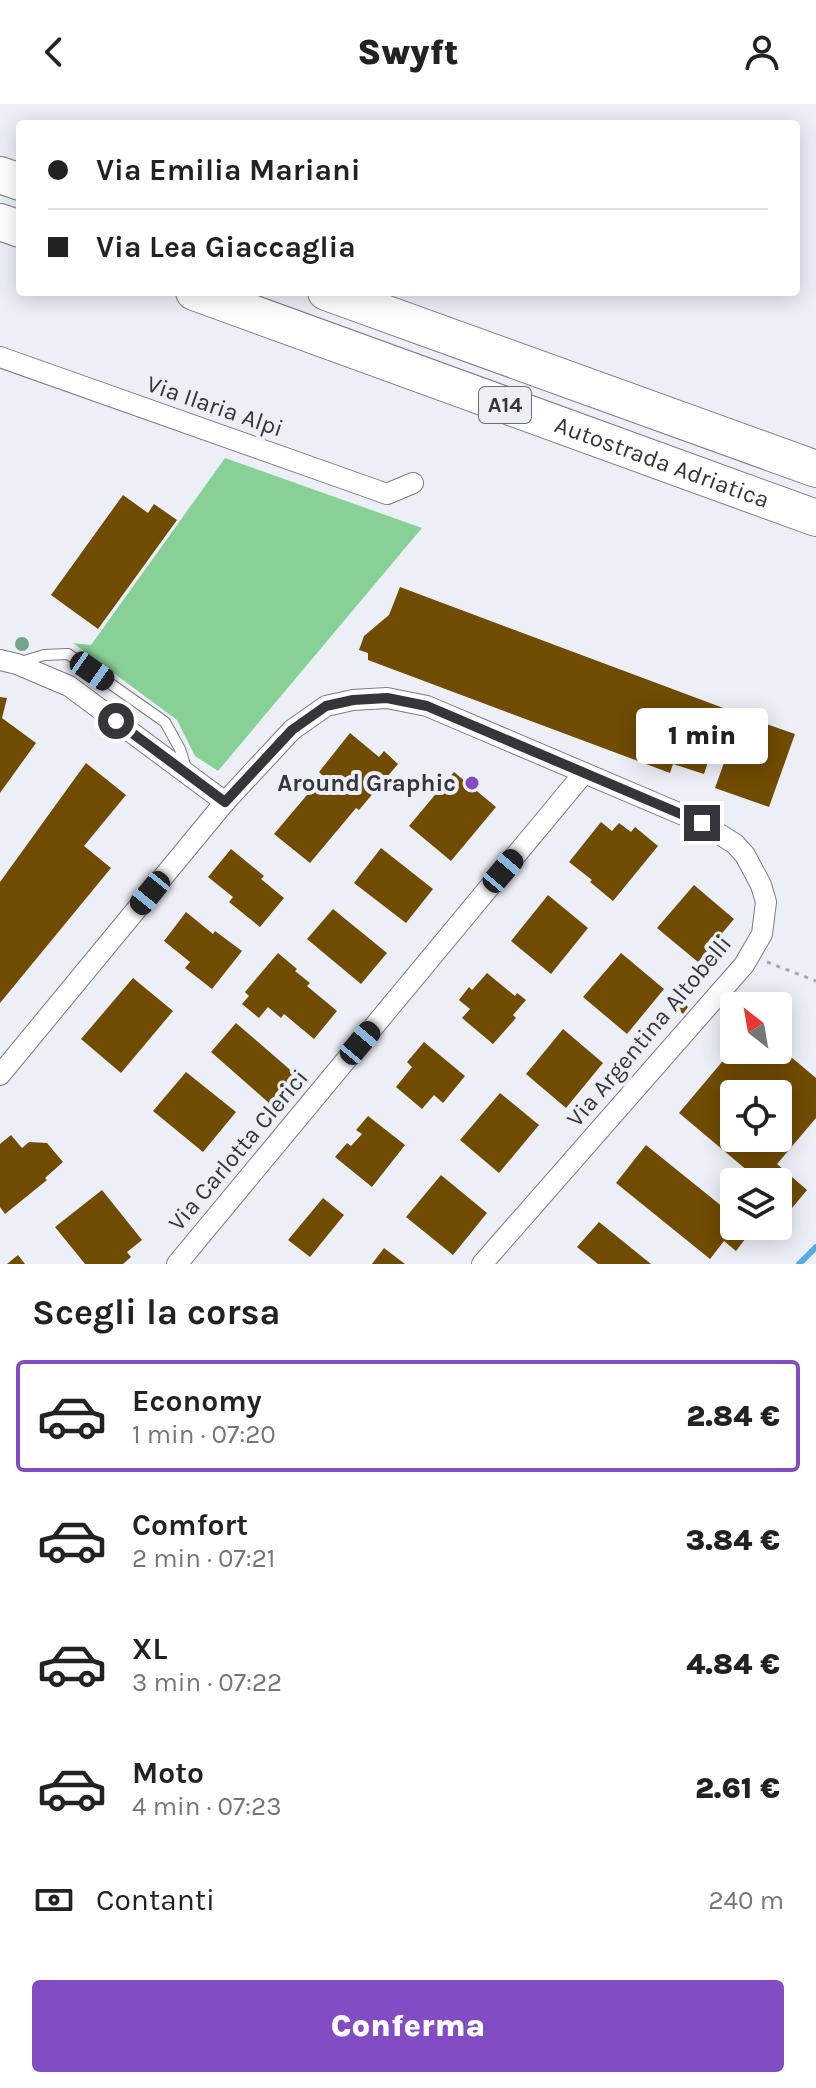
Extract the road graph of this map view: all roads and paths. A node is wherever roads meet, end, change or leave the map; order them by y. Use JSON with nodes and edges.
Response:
{"nodes":[{"id":1,"x":205,"y":296,"type":"edge"},
{"id":2,"x":337,"y":296,"type":"edge"},
{"id":3,"x":0,"y":357,"type":"edge"},
{"id":4,"x":816,"y":469,"type":"edge"},
{"id":5,"x":413,"y":483,"type":"dead end"},
{"id":6,"x":816,"y":518,"type":"edge"},
{"id":7,"x":8,"y":662,"type":"edge"},
{"id":8,"x":584,"y":773,"type":"junction"},
{"id":9,"x":188,"y":774,"type":"junction"},
{"id":10,"x":225,"y":802,"type":"junction"},
{"id":11,"x":750,"y":955,"type":"junction"},
{"id":12,"x":816,"y":981,"type":"edge"},
{"id":13,"x":0,"y":1075,"type":"edge"},
{"id":14,"x":177,"y":1264,"type":"edge"},
{"id":15,"x":482,"y":1264,"type":"edge"}],
"edges":[{"from":1,"to":6,"type":"highway","name":"Autostrada Adriatica","number":"A14"},
{"from":2,"to":4,"type":"highway","name":"Autostrada Adriatica","number":"A14"},
{"from":3,"to":5,"type":"street","name":"Via Ilaria Alpi"},
{"from":7,"to":9,"type":"street"},
{"from":7,"to":9,"type":"lane"},
{"from":8,"to":10,"type":"street","name":"Via Argentina Altobelli"},
{"from":8,"to":11,"type":"street","name":"Via Argentina Altobelli"},
{"from":8,"to":14,"type":"street","name":"Via Carlotta Clerici"},
{"from":9,"to":10,"type":"street"},
{"from":10,"to":13,"type":"street","name":"Via Argentina Altobelli"},
{"from":11,"to":12,"type":"path"},
{"from":11,"to":15,"type":"street","name":"Via Argentina Altobelli"}]}
